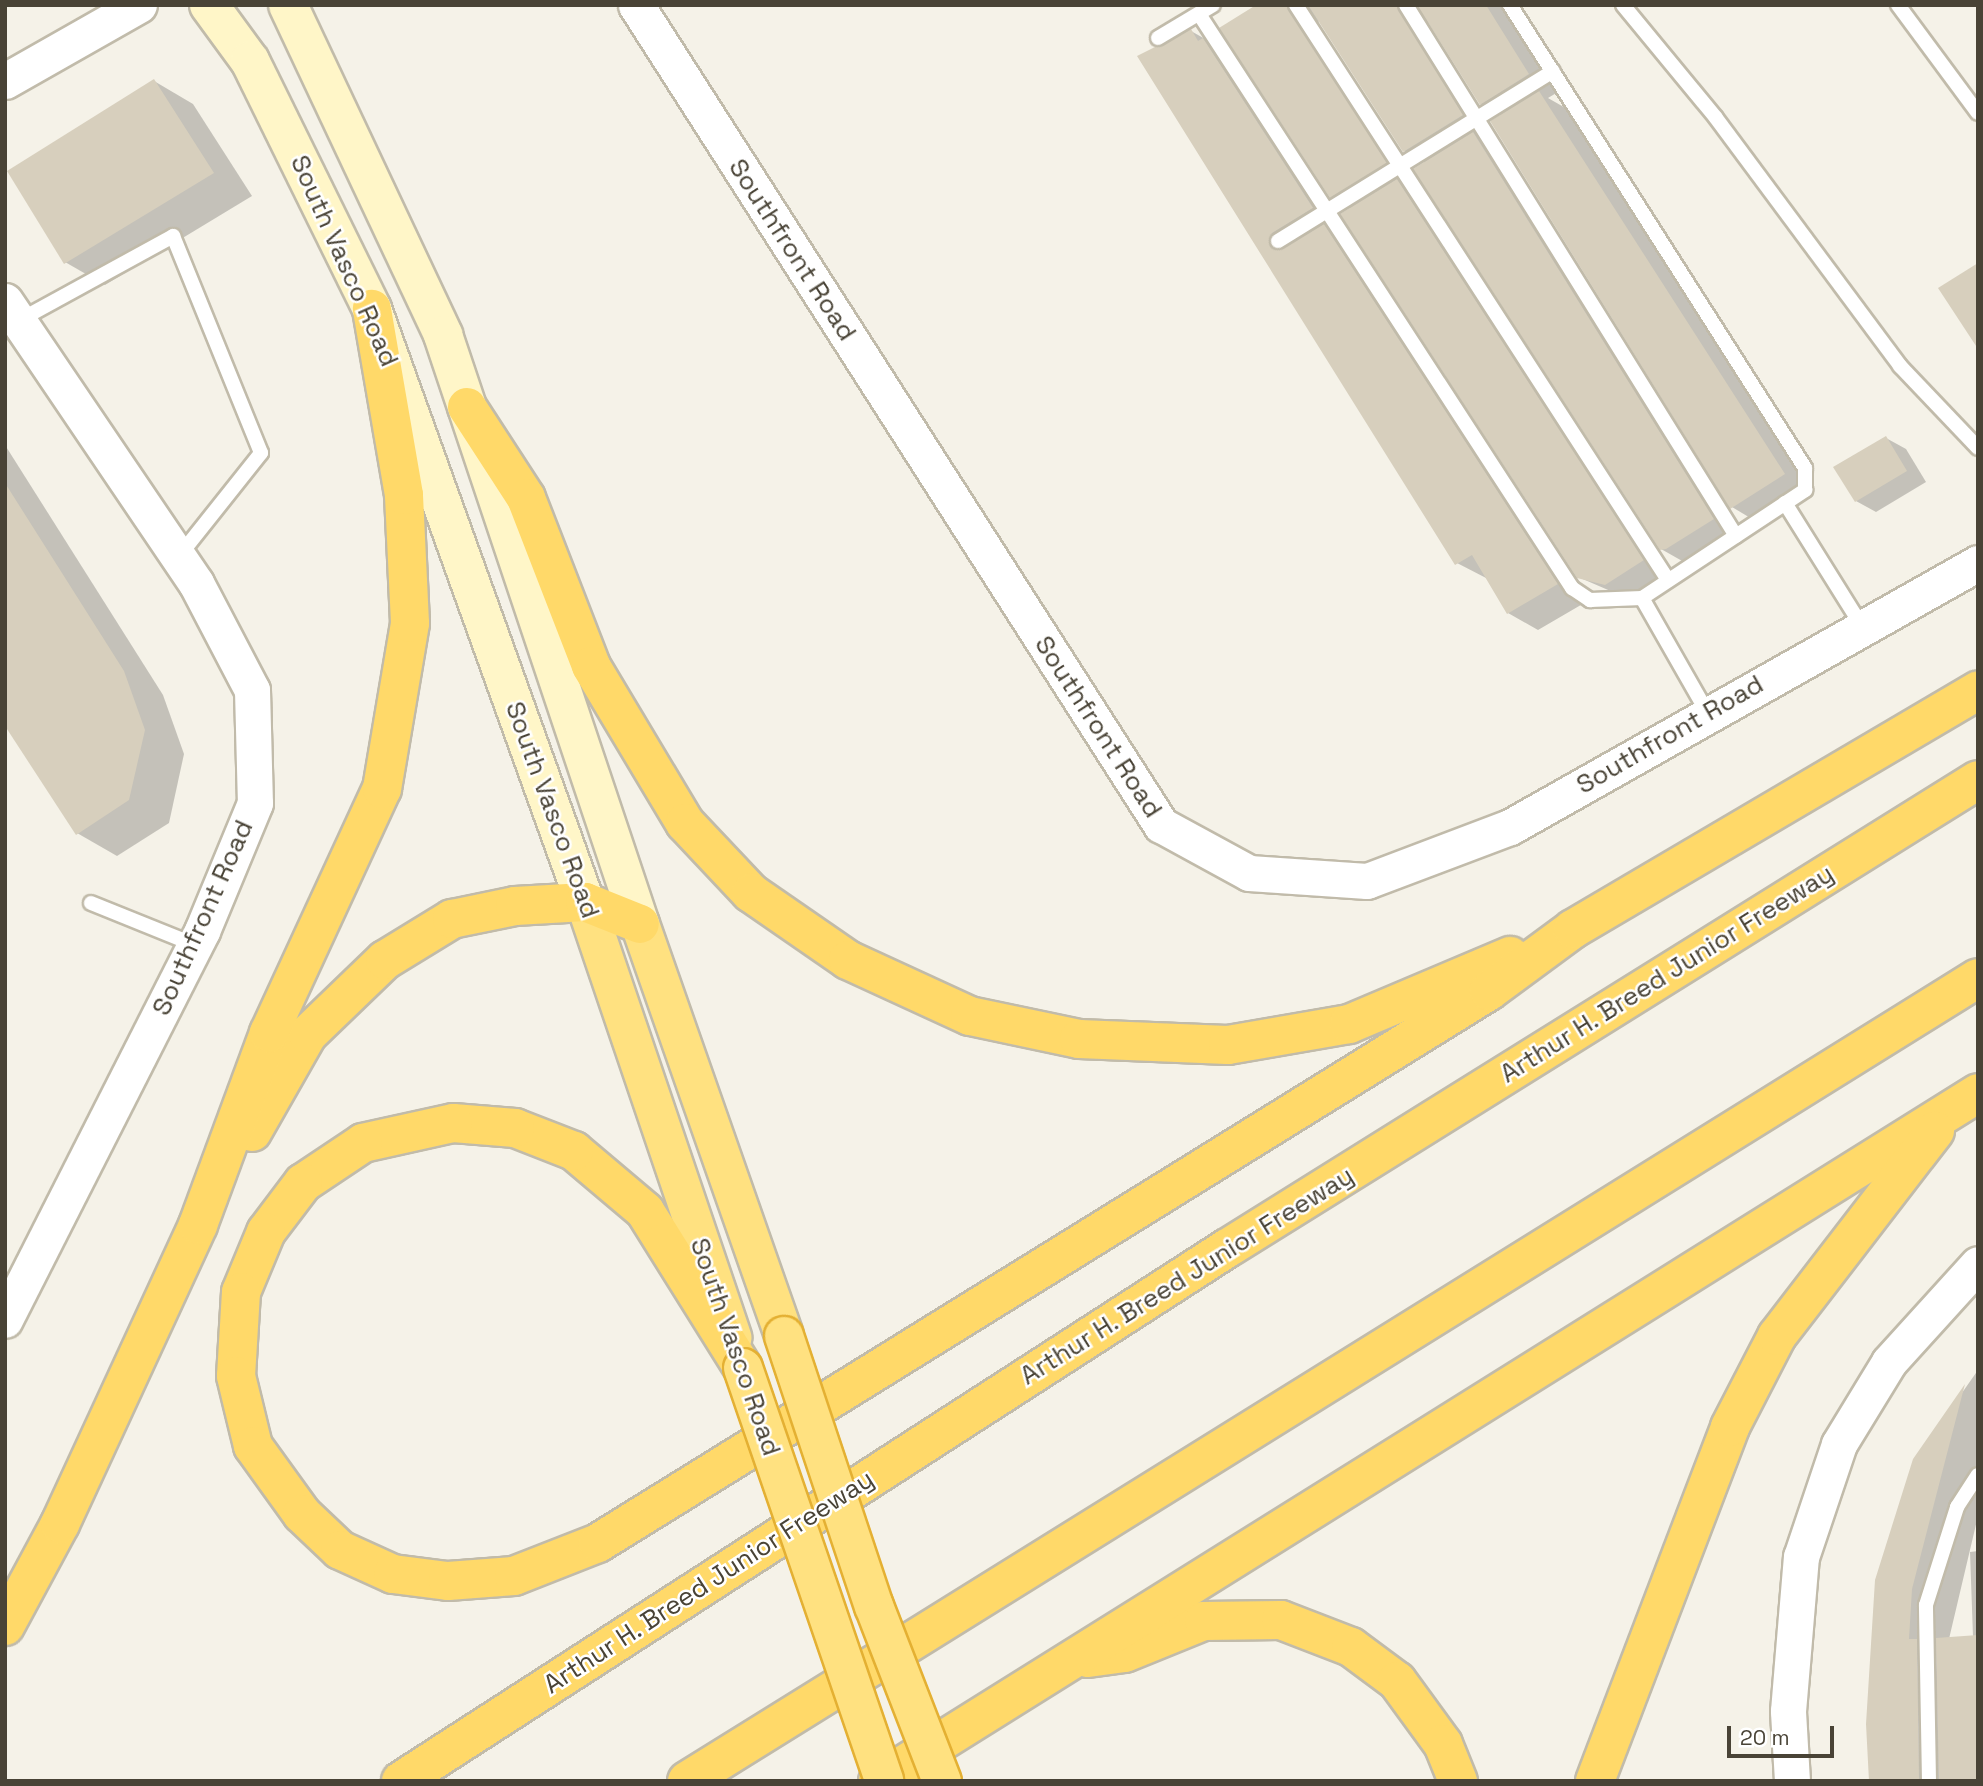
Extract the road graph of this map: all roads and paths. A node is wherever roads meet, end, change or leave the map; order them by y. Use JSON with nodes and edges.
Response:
{"nodes":[{"id":1,"x":138,"y":5,"type":"edge"},
{"id":2,"x":209,"y":5,"type":"edge"},
{"id":3,"x":636,"y":5,"type":"edge"},
{"id":4,"x":1213,"y":5,"type":"edge"},
{"id":5,"x":1296,"y":5,"type":"edge"},
{"id":6,"x":1406,"y":5,"type":"edge"},
{"id":7,"x":1510,"y":5,"type":"edge"},
{"id":8,"x":1623,"y":5,"type":"edge"},
{"id":9,"x":1898,"y":5,"type":"edge"},
{"id":10,"x":284,"y":10,"type":"edge"},
{"id":11,"x":1199,"y":14,"type":"junction"},
{"id":12,"x":1158,"y":38,"type":"dead end"},
{"id":13,"x":1553,"y":71,"type":"junction"},
{"id":14,"x":5,"y":81,"type":"edge"},
{"id":15,"x":1978,"y":113,"type":"edge"},
{"id":16,"x":1476,"y":118,"type":"junction"},
{"id":17,"x":1400,"y":166,"type":"junction"},
{"id":18,"x":1326,"y":211,"type":"junction"},
{"id":19,"x":1278,"y":241,"type":"dead end"},
{"id":20,"x":372,"y":309,"type":"junction"},
{"id":21,"x":12,"y":311,"type":"edge"},
{"id":22,"x":467,"y":407,"type":"junction"},
{"id":23,"x":1978,"y":448,"type":"edge"},
{"id":24,"x":1784,"y":503,"type":"junction"},
{"id":25,"x":1736,"y":536,"type":"junction"},
{"id":26,"x":178,"y":556,"type":"junction"},
{"id":27,"x":1978,"y":563,"type":"edge"},
{"id":28,"x":1668,"y":580,"type":"junction"},
{"id":29,"x":1642,"y":598,"type":"junction"},
{"id":30,"x":1864,"y":629,"type":"junction"},
{"id":31,"x":1978,"y":691,"type":"edge"},
{"id":32,"x":1707,"y":712,"type":"junction"},
{"id":33,"x":1978,"y":780,"type":"edge"},
{"id":34,"x":585,"y":902,"type":"junction"},
{"id":35,"x":91,"y":903,"type":"dead end"},
{"id":36,"x":640,"y":923,"type":"junction"},
{"id":37,"x":1573,"y":929,"type":"junction"},
{"id":38,"x":195,"y":945,"type":"junction"},
{"id":39,"x":1978,"y":978,"type":"edge"},
{"id":40,"x":1964,"y":1103,"type":"edge"},
{"id":41,"x":198,"y":1224,"type":"junction"},
{"id":42,"x":1978,"y":1264,"type":"edge"},
{"id":43,"x":5,"y":1320,"type":"edge"},
{"id":44,"x":743,"y":1368,"type":"junction"},
{"id":45,"x":1978,"y":1475,"type":"edge"},
{"id":46,"x":5,"y":1626,"type":"edge"},
{"id":47,"x":1069,"y":1660,"type":"junction"},
{"id":48,"x":401,"y":1781,"type":"edge"},
{"id":49,"x":687,"y":1781,"type":"edge"},
{"id":50,"x":878,"y":1781,"type":"edge"},
{"id":51,"x":884,"y":1781,"type":"edge"},
{"id":52,"x":942,"y":1781,"type":"edge"},
{"id":53,"x":1458,"y":1781,"type":"edge"},
{"id":54,"x":1595,"y":1781,"type":"edge"},
{"id":55,"x":1793,"y":1781,"type":"edge"},
{"id":56,"x":1929,"y":1781,"type":"edge"}],
"edges":[{"from":1,"to":14,"type":"street"},
{"from":2,"to":20,"type":"main road","name":"South Vasco Road"},
{"from":3,"to":32,"type":"street","name":"Southfront Road"},
{"from":4,"to":11,"type":"lane"},
{"from":5,"to":17,"type":"lane"},
{"from":6,"to":16,"type":"lane"},
{"from":7,"to":13,"type":"lane"},
{"from":8,"to":23,"type":"lane"},
{"from":9,"to":15,"type":"lane"},
{"from":10,"to":22,"type":"main road","name":"South Vasco Road"},
{"from":11,"to":12,"type":"lane"},
{"from":11,"to":18,"type":"lane"},
{"from":13,"to":16,"type":"lane"},
{"from":13,"to":24,"type":"lane"},
{"from":16,"to":17,"type":"lane"},
{"from":16,"to":25,"type":"lane"},
{"from":17,"to":18,"type":"lane"},
{"from":17,"to":28,"type":"lane"},
{"from":18,"to":19,"type":"lane"},
{"from":18,"to":29,"type":"lane"},
{"from":20,"to":34,"type":"main road","name":"South Vasco Road"},
{"from":20,"to":41,"type":"highway"},
{"from":21,"to":26,"type":"street","name":"Southfront Road"},
{"from":21,"to":26,"type":"lane"},
{"from":22,"to":36,"type":"main road","name":"South Vasco Road"},
{"from":22,"to":37,"type":"highway"},
{"from":24,"to":25,"type":"lane"},
{"from":24,"to":30,"type":"lane"},
{"from":25,"to":28,"type":"lane"},
{"from":26,"to":38,"type":"street","name":"Southfront Road"},
{"from":27,"to":30,"type":"street","name":"Southfront Road"},
{"from":28,"to":29,"type":"lane"},
{"from":29,"to":32,"type":"lane"},
{"from":30,"to":32,"type":"street","name":"Southfront Road"},
{"from":31,"to":37,"type":"highway"},
{"from":33,"to":48,"type":"highway","name":"Arthur H. Breed Junior Freeway"},
{"from":34,"to":36,"type":"highway"},
{"from":34,"to":41,"type":"highway"},
{"from":34,"to":44,"type":"highway","name":"South Vasco Road"},
{"from":35,"to":38,"type":"lane"},
{"from":36,"to":52,"type":"highway","name":"South Vasco Road","bridge":true},
{"from":37,"to":44,"type":"highway"},
{"from":38,"to":43,"type":"street","name":"Southfront Road"},
{"from":39,"to":49,"type":"highway"},
{"from":40,"to":47,"type":"highway"},
{"from":40,"to":54,"type":"highway"},
{"from":41,"to":46,"type":"highway"},
{"from":42,"to":55,"type":"street"},
{"from":44,"to":51,"type":"highway","name":"South Vasco Road","bridge":true},
{"from":45,"to":56,"type":"lane"},
{"from":47,"to":50,"type":"highway"},
{"from":47,"to":53,"type":"highway"}]}
